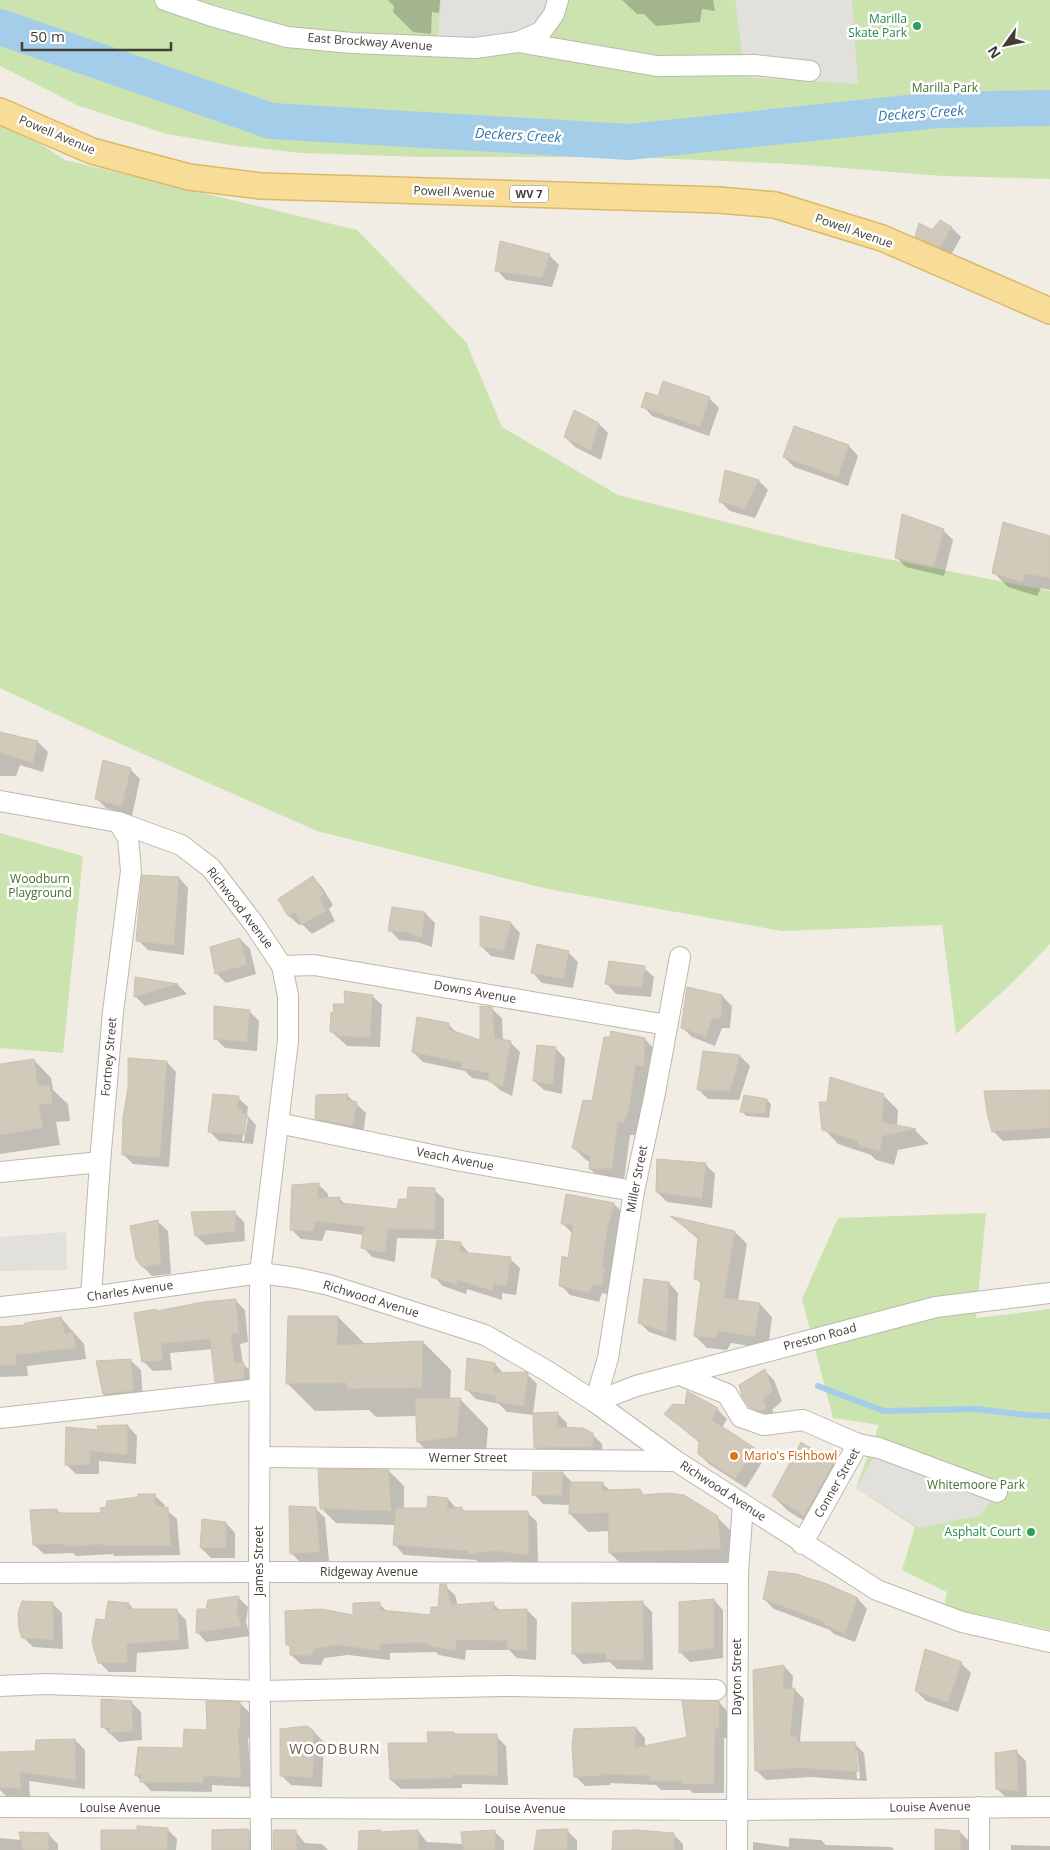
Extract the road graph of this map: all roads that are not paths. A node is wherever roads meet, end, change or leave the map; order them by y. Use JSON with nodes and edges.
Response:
{"nodes":[{"id":1,"x":165,"y":0,"type":"edge"},
{"id":2,"x":558,"y":0,"type":"edge"},
{"id":3,"x":518,"y":42,"type":"junction"},
{"id":4,"x":810,"y":71,"type":"dead end"},
{"id":5,"x":0,"y":111,"type":"edge"},
{"id":6,"x":1050,"y":312,"type":"edge"},
{"id":7,"x":0,"y":801,"type":"edge"},
{"id":8,"x":118,"y":822,"type":"junction"},
{"id":9,"x":680,"y":956,"type":"dead end"},
{"id":10,"x":282,"y":966,"type":"junction"},
{"id":11,"x":667,"y":1025,"type":"junction"},
{"id":12,"x":278,"y":1123,"type":"junction"},
{"id":13,"x":100,"y":1162,"type":"junction"},
{"id":14,"x":0,"y":1172,"type":"edge"},
{"id":15,"x":634,"y":1191,"type":"junction"},
{"id":16,"x":260,"y":1272,"type":"junction"},
{"id":17,"x":1050,"y":1293,"type":"edge"},
{"id":18,"x":91,"y":1297,"type":"junction"},
{"id":19,"x":0,"y":1307,"type":"edge"},
{"id":20,"x":680,"y":1375,"type":"junction"},
{"id":21,"x":259,"y":1389,"type":"junction"},
{"id":22,"x":594,"y":1402,"type":"junction"},
{"id":23,"x":0,"y":1418,"type":"edge"},
{"id":24,"x":858,"y":1444,"type":"junction"},
{"id":25,"x":260,"y":1457,"type":"junction"},
{"id":26,"x":676,"y":1460,"type":"junction"},
{"id":27,"x":998,"y":1492,"type":"dead end"},
{"id":28,"x":743,"y":1504,"type":"junction"},
{"id":29,"x":802,"y":1544,"type":"junction"},
{"id":30,"x":258,"y":1572,"type":"junction"},
{"id":31,"x":738,"y":1573,"type":"junction"},
{"id":32,"x":0,"y":1574,"type":"edge"},
{"id":33,"x":1050,"y":1642,"type":"edge"},
{"id":34,"x":0,"y":1686,"type":"edge"},
{"id":35,"x":716,"y":1690,"type":"dead end"},
{"id":36,"x":260,"y":1691,"type":"junction"},
{"id":37,"x":0,"y":1807,"type":"edge"},
{"id":38,"x":979,"y":1807,"type":"junction"},
{"id":39,"x":1050,"y":1807,"type":"edge"},
{"id":40,"x":260,"y":1808,"type":"junction"},
{"id":41,"x":737,"y":1810,"type":"junction"},
{"id":42,"x":261,"y":1850,"type":"edge"},
{"id":43,"x":737,"y":1850,"type":"edge"},
{"id":44,"x":979,"y":1850,"type":"edge"}],
"edges":[{"from":1,"to":3,"type":"street","name":"East Brockway Avenue"},
{"from":2,"to":3,"type":"street","name":"East Brockway Avenue"},
{"from":3,"to":4,"type":"street"},
{"from":5,"to":6,"type":"main road","name":"Powell Avenue","number":"WV 7"},
{"from":7,"to":8,"type":"street","name":"Richwood Avenue"},
{"from":8,"to":10,"type":"street","name":"Richwood Avenue"},
{"from":8,"to":13,"type":"street","name":"Fortney Street"},
{"from":9,"to":11,"type":"street","name":"Miller Street"},
{"from":10,"to":11,"type":"street","name":"Downs Avenue"},
{"from":10,"to":12,"type":"street","name":"Richwood Avenue"},
{"from":11,"to":15,"type":"street","name":"Miller Street"},
{"from":12,"to":15,"type":"street","name":"Veach Avenue"},
{"from":12,"to":16,"type":"street","name":"Richwood Avenue"},
{"from":13,"to":14,"type":"street"},
{"from":13,"to":18,"type":"street","name":"Fortney Street"},
{"from":15,"to":22,"type":"street","name":"Miller Street"},
{"from":16,"to":18,"type":"street","name":"Charles Avenue"},
{"from":16,"to":21,"type":"street","name":"James Street"},
{"from":16,"to":22,"type":"street","name":"Richwood Avenue"},
{"from":17,"to":20,"type":"street","name":"Preston Road"},
{"from":18,"to":19,"type":"street","name":"Charles Avenue"},
{"from":20,"to":22,"type":"street","name":"Preston Road"},
{"from":20,"to":24,"type":"street"},
{"from":21,"to":23,"type":"street"},
{"from":21,"to":25,"type":"street","name":"James Street"},
{"from":22,"to":26,"type":"street","name":"Richwood Avenue"},
{"from":24,"to":27,"type":"street","name":"Conner Street"},
{"from":24,"to":29,"type":"street","name":"Conner Street"},
{"from":25,"to":26,"type":"street","name":"Werner Street"},
{"from":25,"to":30,"type":"street","name":"James Street"},
{"from":26,"to":28,"type":"street","name":"Richwood Avenue"},
{"from":28,"to":29,"type":"street","name":"Richwood Avenue"},
{"from":28,"to":31,"type":"street","name":"Dayton Street"},
{"from":29,"to":33,"type":"street","name":"Richwood Avenue"},
{"from":30,"to":31,"type":"street","name":"Ridgeway Avenue"},
{"from":30,"to":32,"type":"street","name":"Ridgeway Avenue"},
{"from":30,"to":36,"type":"street","name":"James Street"},
{"from":31,"to":41,"type":"street","name":"Dayton Street"},
{"from":34,"to":36,"type":"street"},
{"from":35,"to":36,"type":"street"},
{"from":36,"to":40,"type":"street","name":"James Street"},
{"from":37,"to":40,"type":"street","name":"Louise Avenue"},
{"from":38,"to":39,"type":"street","name":"Louise Avenue"},
{"from":38,"to":41,"type":"street","name":"Louise Avenue"},
{"from":38,"to":44,"type":"street"},
{"from":40,"to":41,"type":"street","name":"Louise Avenue"},
{"from":40,"to":42,"type":"street","name":"James Street"},
{"from":41,"to":43,"type":"street","name":"Dayton Street"}]}
